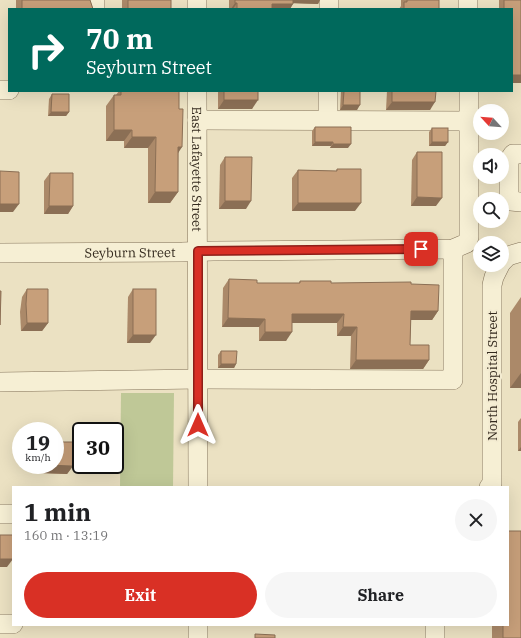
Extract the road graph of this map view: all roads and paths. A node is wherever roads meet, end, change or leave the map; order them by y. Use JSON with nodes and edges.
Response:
{"nodes":[{"id":1,"x":198,"y":92,"type":"edge"},
{"id":2,"x":328,"y":92,"type":"edge"},
{"id":3,"x":469,"y":92,"type":"edge"},
{"id":4,"x":197,"y":120,"type":"junction"},
{"id":5,"x":328,"y":120,"type":"junction"},
{"id":6,"x":469,"y":121,"type":"junction"},
{"id":7,"x":521,"y":154,"type":"edge"},
{"id":8,"x":521,"y":202,"type":"edge"},
{"id":9,"x":453,"y":249,"type":"junction"},
{"id":10,"x":198,"y":251,"type":"junction"},
{"id":11,"x":521,"y":252,"type":"edge"},
{"id":12,"x":0,"y":253,"type":"edge"},
{"id":13,"x":509,"y":256,"type":"edge"},
{"id":14,"x":496,"y":272,"type":"edge"},
{"id":15,"x":198,"y":379,"type":"junction"},
{"id":16,"x":0,"y":382,"type":"edge"},
{"id":17,"x":198,"y":486,"type":"edge"},
{"id":18,"x":490,"y":486,"type":"edge"},
{"id":19,"x":0,"y":514,"type":"edge"},
{"id":20,"x":12,"y":514,"type":"edge"},
{"id":21,"x":0,"y":624,"type":"edge"},
{"id":22,"x":12,"y":624,"type":"edge"},
{"id":23,"x":198,"y":626,"type":"edge"},
{"id":24,"x":435,"y":626,"type":"edge"},
{"id":25,"x":198,"y":638,"type":"edge"},
{"id":26,"x":435,"y":638,"type":"edge"}],
"edges":[{"from":1,"to":4,"type":"street","name":"East Lafayette Street"},
{"from":2,"to":5,"type":"street"},
{"from":3,"to":6,"type":"street"},
{"from":4,"to":5,"type":"street"},
{"from":4,"to":10,"type":"street","name":"East Lafayette Street"},
{"from":5,"to":6,"type":"street"},
{"from":6,"to":9,"type":"street"},
{"from":7,"to":8,"type":"street"},
{"from":9,"to":10,"type":"street","name":"Seyburn Street"},
{"from":9,"to":15,"type":"street"},
{"from":10,"to":12,"type":"street","name":"Seyburn Street"},
{"from":10,"to":15,"type":"street","name":"East Lafayette Street"},
{"from":11,"to":13,"type":"street"},
{"from":14,"to":18,"type":"street","name":"North Hospital Street"},
{"from":15,"to":16,"type":"street"},
{"from":15,"to":17,"type":"street","name":"East Lafayette Street"},
{"from":19,"to":20,"type":"street"},
{"from":21,"to":22,"type":"street"},
{"from":23,"to":25,"type":"street"},
{"from":24,"to":26,"type":"street"}]}
